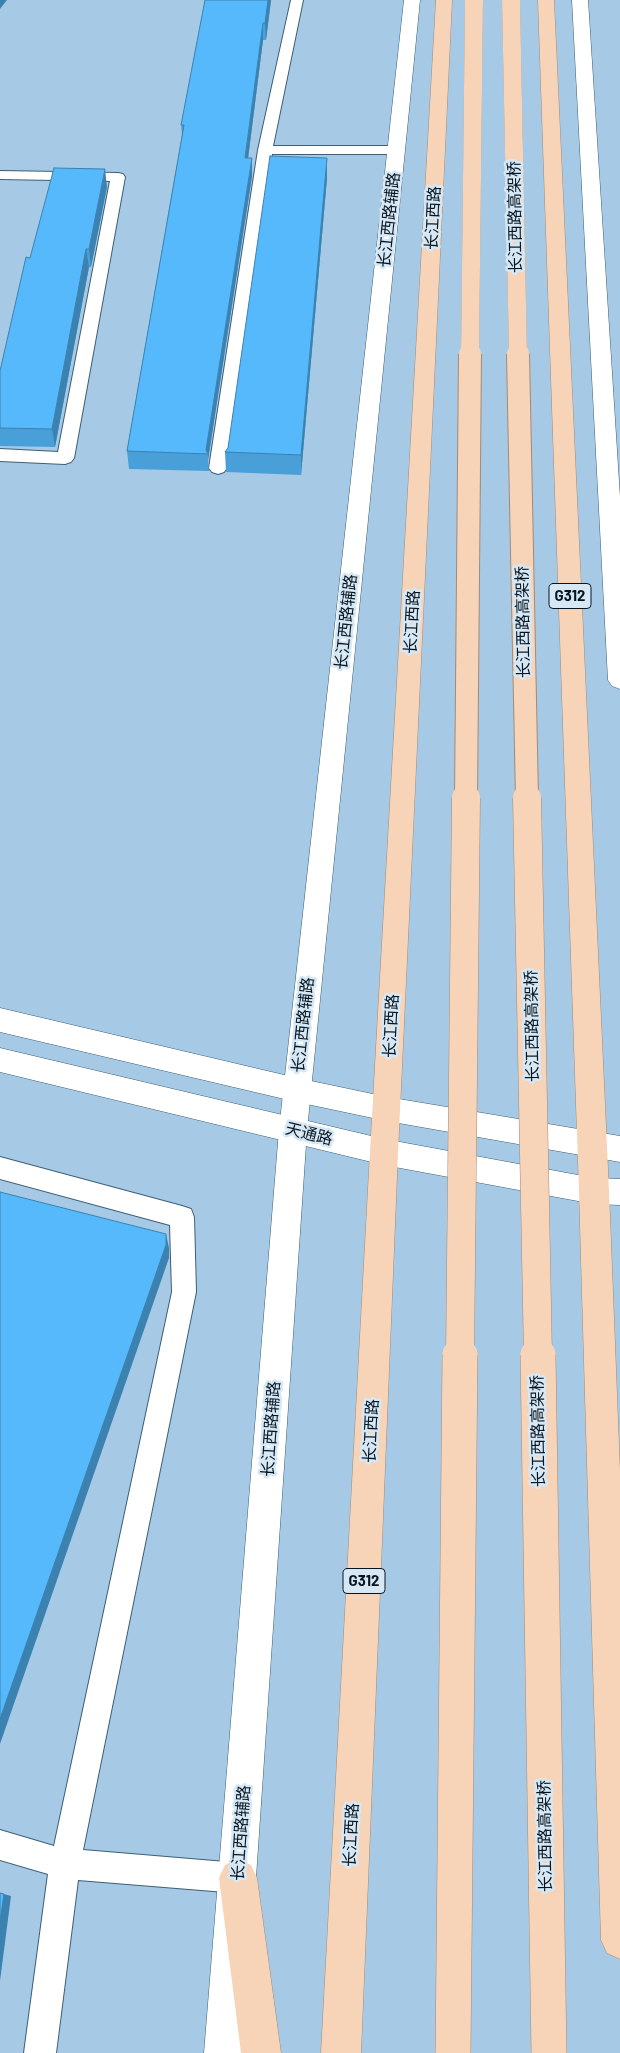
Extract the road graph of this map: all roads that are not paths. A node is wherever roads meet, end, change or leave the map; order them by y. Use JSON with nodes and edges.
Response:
{"nodes":[{"id":1,"x":297,"y":0,"type":"edge"},
{"id":2,"x":412,"y":0,"type":"edge"},
{"id":3,"x":444,"y":0,"type":"edge"},
{"id":4,"x":474,"y":0,"type":"edge"},
{"id":5,"x":511,"y":0,"type":"edge"},
{"id":6,"x":546,"y":0,"type":"edge"},
{"id":7,"x":580,"y":0,"type":"edge"},
{"id":8,"x":266,"y":150,"type":"junction"},
{"id":9,"x":396,"y":150,"type":"junction"},
{"id":10,"x":0,"y":175,"type":"edge"},
{"id":11,"x":0,"y":455,"type":"edge"},
{"id":12,"x":218,"y":468,"type":"dead end"},
{"id":13,"x":620,"y":680,"type":"edge"},
{"id":14,"x":0,"y":1020,"type":"edge"},
{"id":15,"x":0,"y":1060,"type":"edge"},
{"id":16,"x":297,"y":1090,"type":"junction"},
{"id":17,"x":387,"y":1109,"type":"junction"},
{"id":18,"x":293,"y":1130,"type":"junction"},
{"id":19,"x":592,"y":1142,"type":"junction"},
{"id":20,"x":620,"y":1149,"type":"edge"},
{"id":21,"x":384,"y":1152,"type":"junction"},
{"id":22,"x":0,"y":1168,"type":"edge"},
{"id":23,"x":607,"y":1192,"type":"edge"},
{"id":24,"x":0,"y":1845,"type":"edge"},
{"id":25,"x":65,"y":1864,"type":"junction"},
{"id":26,"x":238,"y":1878,"type":"junction"},
{"id":27,"x":620,"y":1940,"type":"edge"},
{"id":28,"x":40,"y":2053,"type":"edge"},
{"id":29,"x":224,"y":2053,"type":"edge"},
{"id":30,"x":261,"y":2053,"type":"edge"},
{"id":31,"x":341,"y":2053,"type":"edge"},
{"id":32,"x":453,"y":2053,"type":"edge"},
{"id":33,"x":549,"y":2053,"type":"edge"}],
"edges":[{"from":1,"to":8,"type":"lane"},
{"from":2,"to":9,"type":"street","name":"长江西路辅路"},
{"from":3,"to":17,"type":"highway","name":"长江西路","number":"G312"},
{"from":4,"to":32,"type":"highway","bridge":true},
{"from":5,"to":33,"type":"highway","name":"长江西路高架桥","bridge":true},
{"from":6,"to":19,"type":"highway","number":"G312"},
{"from":7,"to":13,"type":"street"},
{"from":8,"to":9,"type":"lane"},
{"from":8,"to":12,"type":"lane"},
{"from":9,"to":16,"type":"street","name":"长江西路辅路"},
{"from":10,"to":11,"type":"lane"},
{"from":14,"to":16,"type":"street"},
{"from":15,"to":18,"type":"street","name":"天通路"},
{"from":16,"to":17,"type":"street"},
{"from":16,"to":18,"type":"street","name":"长江西路辅路"},
{"from":17,"to":19,"type":"street"},
{"from":17,"to":21,"type":"highway","name":"长江西路","number":"G312"},
{"from":18,"to":21,"type":"street","name":"天通路"},
{"from":18,"to":26,"type":"street","name":"长江西路辅路"},
{"from":19,"to":20,"type":"street"},
{"from":19,"to":23,"type":"highway","number":"G312"},
{"from":21,"to":23,"type":"street","name":"天通路"},
{"from":21,"to":31,"type":"highway","name":"长江西路","number":"G312"},
{"from":22,"to":25,"type":"lane"},
{"from":23,"to":27,"type":"highway","number":"G312"},
{"from":24,"to":25,"type":"lane"},
{"from":25,"to":26,"type":"lane"},
{"from":25,"to":28,"type":"lane"},
{"from":26,"to":29,"type":"street","name":"长江西路辅路"},
{"from":26,"to":30,"type":"highway"}]}
